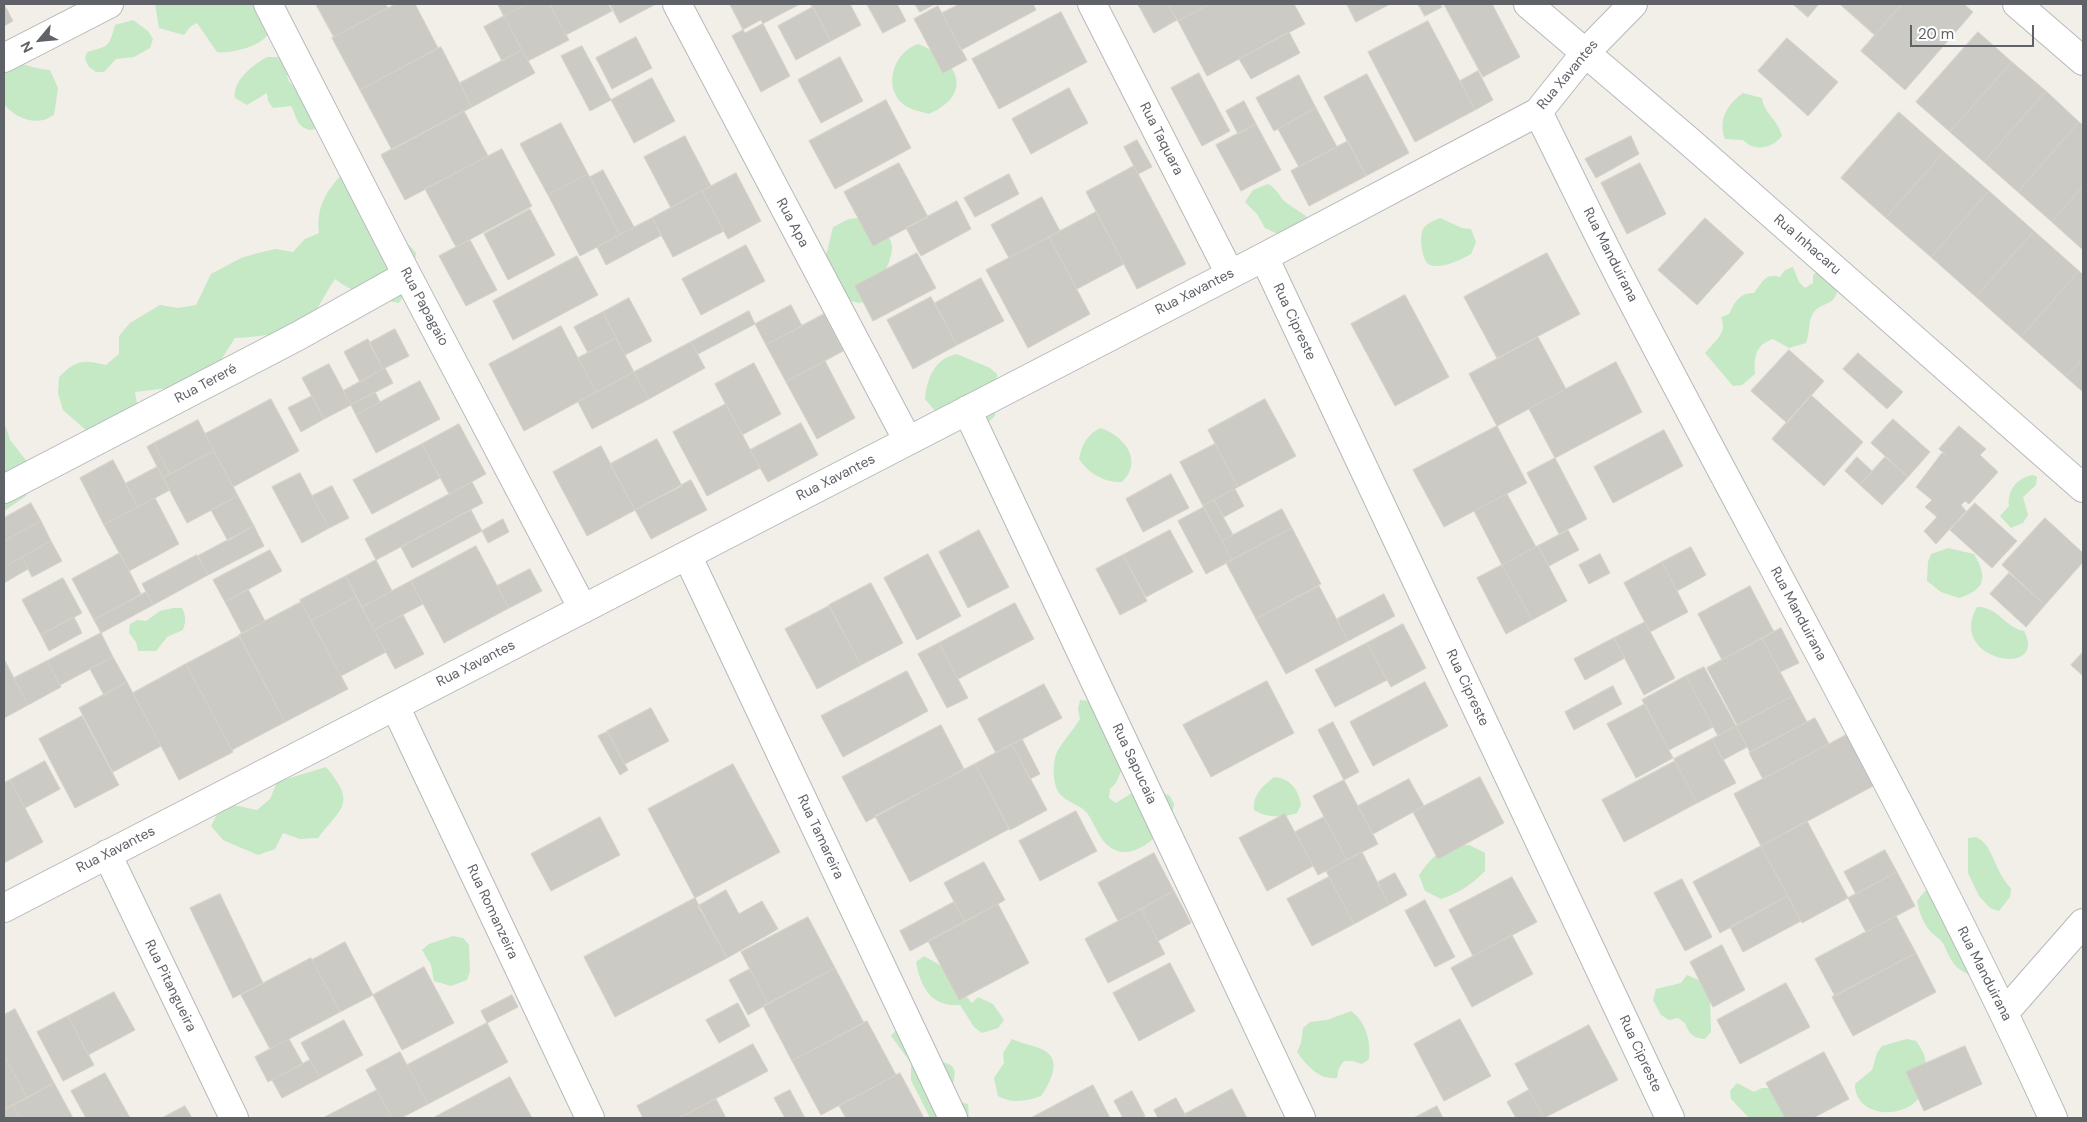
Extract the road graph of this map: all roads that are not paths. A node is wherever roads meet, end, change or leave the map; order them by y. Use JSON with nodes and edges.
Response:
{"nodes":[{"id":1,"x":109,"y":4,"type":"edge"},
{"id":2,"x":268,"y":4,"type":"edge"},
{"id":3,"x":677,"y":4,"type":"edge"},
{"id":4,"x":1092,"y":4,"type":"edge"},
{"id":5,"x":1528,"y":4,"type":"edge"},
{"id":6,"x":1633,"y":4,"type":"edge"},
{"id":7,"x":2018,"y":4,"type":"edge"},
{"id":8,"x":1586,"y":52,"type":"junction"},
{"id":9,"x":4,"y":58,"type":"edge"},
{"id":10,"x":2083,"y":61,"type":"edge"},
{"id":11,"x":1538,"y":112,"type":"junction"},
{"id":12,"x":1264,"y":257,"type":"junction"},
{"id":13,"x":1230,"y":274,"type":"junction"},
{"id":14,"x":407,"y":275,"type":"junction"},
{"id":15,"x":967,"y":410,"type":"junction"},
{"id":16,"x":908,"y":441,"type":"junction"},
{"id":17,"x":2083,"y":488,"type":"edge"},
{"id":18,"x":4,"y":490,"type":"edge"},
{"id":19,"x":687,"y":555,"type":"junction"},
{"id":20,"x":583,"y":609,"type":"junction"},
{"id":21,"x":395,"y":706,"type":"junction"},
{"id":22,"x":107,"y":854,"type":"junction"},
{"id":23,"x":4,"y":908,"type":"edge"},
{"id":24,"x":2083,"y":923,"type":"edge"},
{"id":25,"x":2004,"y":1012,"type":"junction"},
{"id":26,"x":234,"y":1118,"type":"edge"},
{"id":27,"x":590,"y":1118,"type":"edge"},
{"id":28,"x":953,"y":1118,"type":"edge"},
{"id":29,"x":1302,"y":1118,"type":"edge"},
{"id":30,"x":1670,"y":1118,"type":"edge"},
{"id":31,"x":2053,"y":1118,"type":"edge"}],
"edges":[{"from":1,"to":9,"type":"street"},
{"from":2,"to":14,"type":"street","name":"Rua Papagaio"},
{"from":3,"to":16,"type":"street","name":"Rua Apa"},
{"from":4,"to":13,"type":"street","name":"Rua Taquara"},
{"from":5,"to":8,"type":"street","name":"Rua Inhacaru"},
{"from":6,"to":8,"type":"street","name":"Rua Xavantes"},
{"from":7,"to":10,"type":"street"},
{"from":8,"to":11,"type":"street","name":"Rua Xavantes"},
{"from":8,"to":17,"type":"street","name":"Rua Inhacaru"},
{"from":11,"to":12,"type":"street","name":"Rua Xavantes"},
{"from":11,"to":25,"type":"street","name":"Rua Manduirana"},
{"from":12,"to":13,"type":"street","name":"Rua Xavantes"},
{"from":12,"to":30,"type":"street","name":"Rua Cipreste"},
{"from":13,"to":15,"type":"street","name":"Rua Xavantes"},
{"from":14,"to":18,"type":"street","name":"Rua Tereré"},
{"from":14,"to":20,"type":"street","name":"Rua Papagaio"},
{"from":15,"to":16,"type":"street","name":"Rua Xavantes"},
{"from":15,"to":29,"type":"street","name":"Rua Sapucaia"},
{"from":16,"to":19,"type":"street","name":"Rua Xavantes"},
{"from":19,"to":20,"type":"street","name":"Rua Xavantes"},
{"from":19,"to":28,"type":"street","name":"Rua Tamareira"},
{"from":20,"to":21,"type":"street","name":"Rua Xavantes"},
{"from":21,"to":22,"type":"street","name":"Rua Xavantes"},
{"from":21,"to":27,"type":"street","name":"Rua Romanzeira"},
{"from":22,"to":23,"type":"street","name":"Rua Xavantes"},
{"from":22,"to":26,"type":"street","name":"Rua Pitangueira"},
{"from":24,"to":25,"type":"street"},
{"from":25,"to":31,"type":"street","name":"Rua Manduirana"}]}
